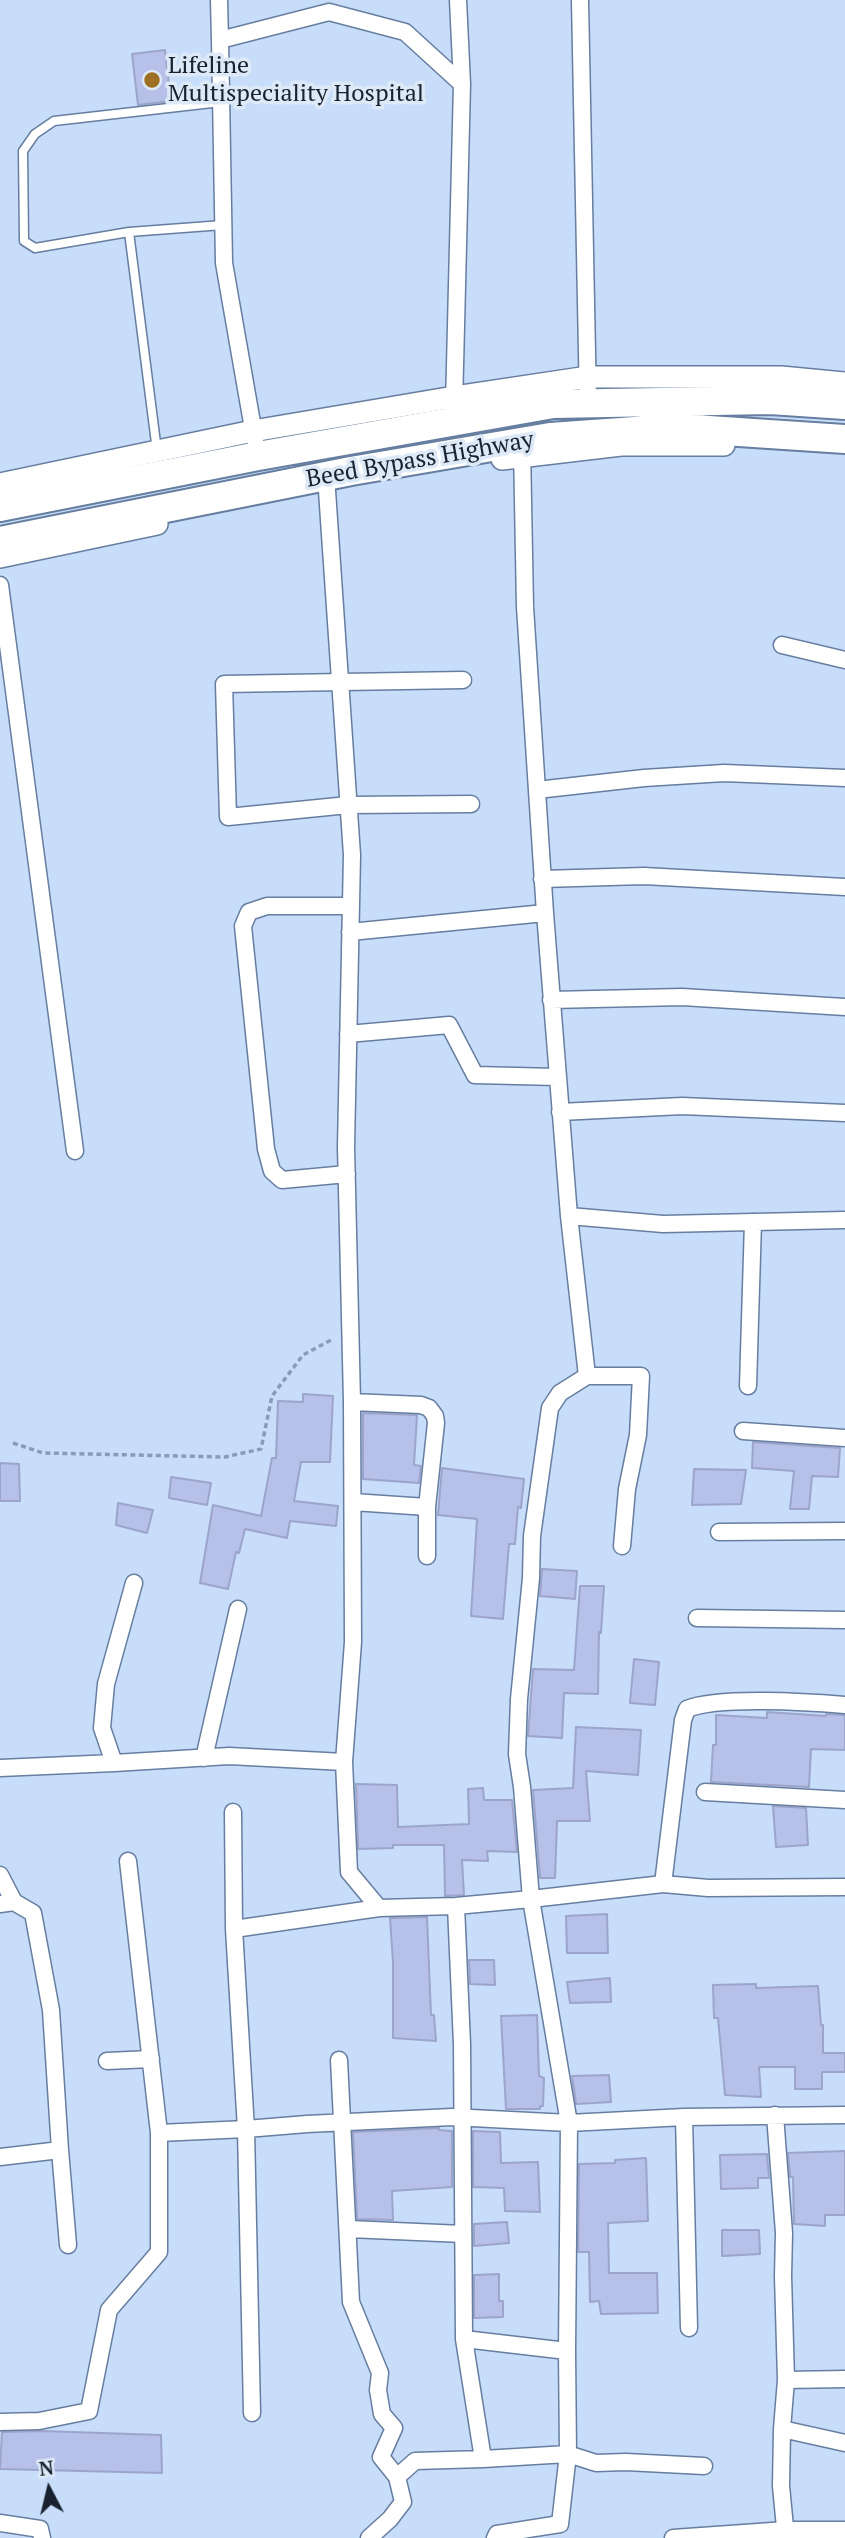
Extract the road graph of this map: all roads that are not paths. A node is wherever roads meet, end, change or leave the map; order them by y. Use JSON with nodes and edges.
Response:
{"nodes":[{"id":1,"x":219,"y":0,"type":"edge"},
{"id":2,"x":458,"y":0,"type":"edge"},
{"id":3,"x":580,"y":0,"type":"edge"},
{"id":4,"x":220,"y":40,"type":"junction"},
{"id":5,"x":461,"y":84,"type":"junction"},
{"id":6,"x":221,"y":102,"type":"junction"},
{"id":7,"x":223,"y":225,"type":"junction"},
{"id":8,"x":130,"y":232,"type":"junction"},
{"id":9,"x":845,"y":383,"type":"edge"},
{"id":10,"x":588,"y":390,"type":"junction"},
{"id":11,"x":845,"y":405,"type":"edge"},
{"id":12,"x":453,"y":409,"type":"junction"},
{"id":13,"x":845,"y":439,"type":"edge"},
{"id":14,"x":256,"y":444,"type":"junction"},
{"id":15,"x":522,"y":449,"type":"junction"},
{"id":16,"x":845,"y":451,"type":"edge"},
{"id":17,"x":159,"y":464,"type":"junction"},
{"id":18,"x":327,"y":482,"type":"junction"},
{"id":19,"x":0,"y":484,"type":"edge"},
{"id":20,"x":0,"y":507,"type":"edge"},
{"id":21,"x":0,"y":541,"type":"edge"},
{"id":22,"x":0,"y":557,"type":"edge"},
{"id":23,"x":0,"y":585,"type":"edge"},
{"id":24,"x":782,"y":645,"type":"dead end"},
{"id":25,"x":845,"y":660,"type":"edge"},
{"id":26,"x":463,"y":680,"type":"dead end"},
{"id":27,"x":342,"y":683,"type":"junction"},
{"id":28,"x":845,"y":778,"type":"edge"},
{"id":29,"x":537,"y":790,"type":"junction"},
{"id":30,"x":471,"y":804,"type":"dead end"},
{"id":31,"x":348,"y":805,"type":"junction"},
{"id":32,"x":542,"y":879,"type":"junction"},
{"id":33,"x":845,"y":887,"type":"edge"},
{"id":34,"x":351,"y":906,"type":"junction"},
{"id":35,"x":545,"y":913,"type":"junction"},
{"id":36,"x":350,"y":932,"type":"junction"},
{"id":37,"x":551,"y":1000,"type":"junction"},
{"id":38,"x":845,"y":1007,"type":"edge"},
{"id":39,"x":348,"y":1034,"type":"junction"},
{"id":40,"x":557,"y":1077,"type":"junction"},
{"id":41,"x":560,"y":1112,"type":"junction"},
{"id":42,"x":845,"y":1113,"type":"edge"},
{"id":43,"x":75,"y":1151,"type":"dead end"},
{"id":44,"x":347,"y":1174,"type":"junction"},
{"id":45,"x":569,"y":1216,"type":"junction"},
{"id":46,"x":845,"y":1220,"type":"edge"},
{"id":47,"x":753,"y":1222,"type":"junction"},
{"id":48,"x":587,"y":1376,"type":"junction"},
{"id":49,"x":748,"y":1385,"type":"dead end"},
{"id":50,"x":352,"y":1402,"type":"junction"},
{"id":51,"x":743,"y":1431,"type":"dead end"},
{"id":52,"x":845,"y":1438,"type":"edge"},
{"id":53,"x":353,"y":1502,"type":"junction"},
{"id":54,"x":427,"y":1507,"type":"junction"},
{"id":55,"x":845,"y":1531,"type":"edge"},
{"id":56,"x":719,"y":1532,"type":"dead end"},
{"id":57,"x":622,"y":1546,"type":"dead end"},
{"id":58,"x":427,"y":1556,"type":"dead end"},
{"id":59,"x":134,"y":1583,"type":"dead end"},
{"id":60,"x":238,"y":1609,"type":"dead end"},
{"id":61,"x":697,"y":1618,"type":"dead end"},
{"id":62,"x":845,"y":1620,"type":"edge"},
{"id":63,"x":845,"y":1705,"type":"edge"},
{"id":64,"x":204,"y":1758,"type":"junction"},
{"id":65,"x":344,"y":1762,"type":"junction"},
{"id":66,"x":114,"y":1763,"type":"junction"},
{"id":67,"x":0,"y":1768,"type":"edge"},
{"id":68,"x":705,"y":1792,"type":"dead end"},
{"id":69,"x":845,"y":1800,"type":"edge"},
{"id":70,"x":233,"y":1812,"type":"dead end"},
{"id":71,"x":128,"y":1861,"type":"dead end"},
{"id":72,"x":0,"y":1875,"type":"edge"},
{"id":73,"x":663,"y":1884,"type":"junction"},
{"id":74,"x":845,"y":1887,"type":"edge"},
{"id":75,"x":531,"y":1899,"type":"junction"},
{"id":76,"x":7,"y":1903,"type":"edge"},
{"id":77,"x":456,"y":1906,"type":"junction"},
{"id":78,"x":379,"y":1908,"type":"junction"},
{"id":79,"x":234,"y":1929,"type":"junction"},
{"id":80,"x":151,"y":2059,"type":"junction"},
{"id":81,"x":339,"y":2060,"type":"dead end"},
{"id":82,"x":107,"y":2062,"type":"dead end"},
{"id":83,"x":775,"y":2115,"type":"junction"},
{"id":84,"x":845,"y":2115,"type":"edge"},
{"id":85,"x":462,"y":2117,"type":"junction"},
{"id":86,"x":684,"y":2117,"type":"junction"},
{"id":87,"x":341,"y":2123,"type":"junction"},
{"id":88,"x":569,"y":2123,"type":"junction"},
{"id":89,"x":246,"y":2130,"type":"junction"},
{"id":90,"x":159,"y":2133,"type":"junction"},
{"id":91,"x":60,"y":2150,"type":"junction"},
{"id":92,"x":0,"y":2157,"type":"edge"},
{"id":93,"x":349,"y":2229,"type":"junction"},
{"id":94,"x":463,"y":2234,"type":"junction"},
{"id":95,"x":68,"y":2245,"type":"dead end"},
{"id":96,"x":689,"y":2328,"type":"dead end"},
{"id":97,"x":464,"y":2339,"type":"junction"},
{"id":98,"x":567,"y":2351,"type":"junction"},
{"id":99,"x":845,"y":2379,"type":"edge"},
{"id":100,"x":786,"y":2380,"type":"junction"},
{"id":101,"x":252,"y":2413,"type":"dead end"},
{"id":102,"x":0,"y":2422,"type":"edge"},
{"id":103,"x":782,"y":2429,"type":"junction"},
{"id":104,"x":845,"y":2443,"type":"edge"},
{"id":105,"x":568,"y":2454,"type":"junction"},
{"id":106,"x":483,"y":2459,"type":"junction"},
{"id":107,"x":704,"y":2466,"type":"dead end"},
{"id":108,"x":397,"y":2477,"type":"junction"},
{"id":109,"x":0,"y":2523,"type":"edge"},
{"id":110,"x":845,"y":2530,"type":"edge"},
{"id":111,"x":561,"y":2531,"type":"edge"},
{"id":112,"x":786,"y":2534,"type":"edge"},
{"id":113,"x":42,"y":2538,"type":"edge"},
{"id":114,"x":369,"y":2538,"type":"edge"},
{"id":115,"x":495,"y":2538,"type":"edge"},
{"id":116,"x":673,"y":2538,"type":"edge"}],
"edges":[{"from":1,"to":4,"type":"street"},
{"from":2,"to":5,"type":"street"},
{"from":3,"to":10,"type":"street"},
{"from":4,"to":5,"type":"street"},
{"from":4,"to":6,"type":"street"},
{"from":5,"to":12,"type":"street"},
{"from":6,"to":7,"type":"street"},
{"from":6,"to":8,"type":"lane"},
{"from":7,"to":8,"type":"lane"},
{"from":7,"to":14,"type":"street"},
{"from":8,"to":17,"type":"lane"},
{"from":9,"to":10,"type":"street"},
{"from":10,"to":11,"type":"highway","name":"Beed Bypass Highway"},
{"from":10,"to":12,"type":"highway","name":"Beed Bypass Highway"},
{"from":12,"to":14,"type":"highway","name":"Beed Bypass Highway"},
{"from":13,"to":15,"type":"highway","name":"Beed Bypass Highway"},
{"from":14,"to":17,"type":"highway","name":"Beed Bypass Highway"},
{"from":15,"to":16,"type":"street"},
{"from":15,"to":18,"type":"highway","name":"Beed Bypass Highway"},
{"from":15,"to":29,"type":"street"},
{"from":17,"to":19,"type":"street"},
{"from":17,"to":20,"type":"highway","name":"Beed Bypass Highway"},
{"from":18,"to":21,"type":"highway","name":"Beed Bypass Highway"},
{"from":18,"to":22,"type":"street"},
{"from":18,"to":27,"type":"street"},
{"from":23,"to":43,"type":"street"},
{"from":24,"to":25,"type":"street"},
{"from":26,"to":27,"type":"street"},
{"from":27,"to":31,"type":"street"},
{"from":27,"to":31,"type":"street"},
{"from":28,"to":29,"type":"street"},
{"from":29,"to":32,"type":"street"},
{"from":30,"to":31,"type":"street"},
{"from":31,"to":34,"type":"street"},
{"from":32,"to":33,"type":"street"},
{"from":32,"to":35,"type":"street"},
{"from":34,"to":36,"type":"street"},
{"from":34,"to":44,"type":"street"},
{"from":35,"to":36,"type":"street"},
{"from":35,"to":37,"type":"street"},
{"from":36,"to":39,"type":"street"},
{"from":37,"to":38,"type":"street"},
{"from":37,"to":40,"type":"street"},
{"from":39,"to":40,"type":"street"},
{"from":39,"to":44,"type":"street"},
{"from":40,"to":41,"type":"street"},
{"from":41,"to":42,"type":"street"},
{"from":41,"to":45,"type":"street"},
{"from":44,"to":50,"type":"street"},
{"from":45,"to":47,"type":"street"},
{"from":45,"to":48,"type":"street"},
{"from":46,"to":47,"type":"street"},
{"from":47,"to":49,"type":"street"},
{"from":48,"to":57,"type":"street"},
{"from":48,"to":75,"type":"street"},
{"from":50,"to":53,"type":"street"},
{"from":50,"to":54,"type":"street"},
{"from":51,"to":52,"type":"street"},
{"from":53,"to":54,"type":"street"},
{"from":53,"to":65,"type":"street"},
{"from":54,"to":58,"type":"street"},
{"from":55,"to":56,"type":"street"},
{"from":59,"to":66,"type":"street"},
{"from":60,"to":64,"type":"street"},
{"from":61,"to":62,"type":"street"},
{"from":63,"to":73,"type":"street"},
{"from":64,"to":65,"type":"street"},
{"from":64,"to":66,"type":"street"},
{"from":65,"to":78,"type":"street"},
{"from":66,"to":67,"type":"street"},
{"from":68,"to":69,"type":"street"},
{"from":70,"to":79,"type":"street"},
{"from":71,"to":80,"type":"street"},
{"from":72,"to":76,"type":"street"},
{"from":73,"to":74,"type":"street"},
{"from":73,"to":75,"type":"street"},
{"from":75,"to":77,"type":"street"},
{"from":75,"to":88,"type":"street"},
{"from":76,"to":91,"type":"street"},
{"from":77,"to":78,"type":"street"},
{"from":77,"to":85,"type":"street"},
{"from":78,"to":79,"type":"street"},
{"from":79,"to":89,"type":"street"},
{"from":80,"to":82,"type":"street"},
{"from":80,"to":90,"type":"street"},
{"from":81,"to":87,"type":"street"},
{"from":83,"to":84,"type":"street"},
{"from":83,"to":86,"type":"street"},
{"from":83,"to":100,"type":"street"},
{"from":85,"to":87,"type":"street"},
{"from":85,"to":88,"type":"street"},
{"from":85,"to":94,"type":"street"},
{"from":86,"to":88,"type":"street"},
{"from":86,"to":96,"type":"street"},
{"from":87,"to":89,"type":"street"},
{"from":87,"to":93,"type":"street"},
{"from":88,"to":98,"type":"street"},
{"from":89,"to":90,"type":"street"},
{"from":89,"to":101,"type":"street"},
{"from":90,"to":102,"type":"street"},
{"from":91,"to":92,"type":"street"},
{"from":91,"to":95,"type":"street"},
{"from":93,"to":94,"type":"street"},
{"from":93,"to":108,"type":"street"},
{"from":94,"to":97,"type":"street"},
{"from":97,"to":98,"type":"street"},
{"from":97,"to":106,"type":"street"},
{"from":98,"to":105,"type":"street"},
{"from":99,"to":100,"type":"street"},
{"from":100,"to":103,"type":"street"},
{"from":103,"to":104,"type":"street"},
{"from":103,"to":112,"type":"street"},
{"from":105,"to":106,"type":"street"},
{"from":105,"to":107,"type":"street"},
{"from":105,"to":111,"type":"street"},
{"from":106,"to":108,"type":"street"},
{"from":108,"to":114,"type":"street"},
{"from":109,"to":113,"type":"street"},
{"from":110,"to":112,"type":"street"},
{"from":111,"to":115,"type":"street"},
{"from":112,"to":116,"type":"street"}]}
